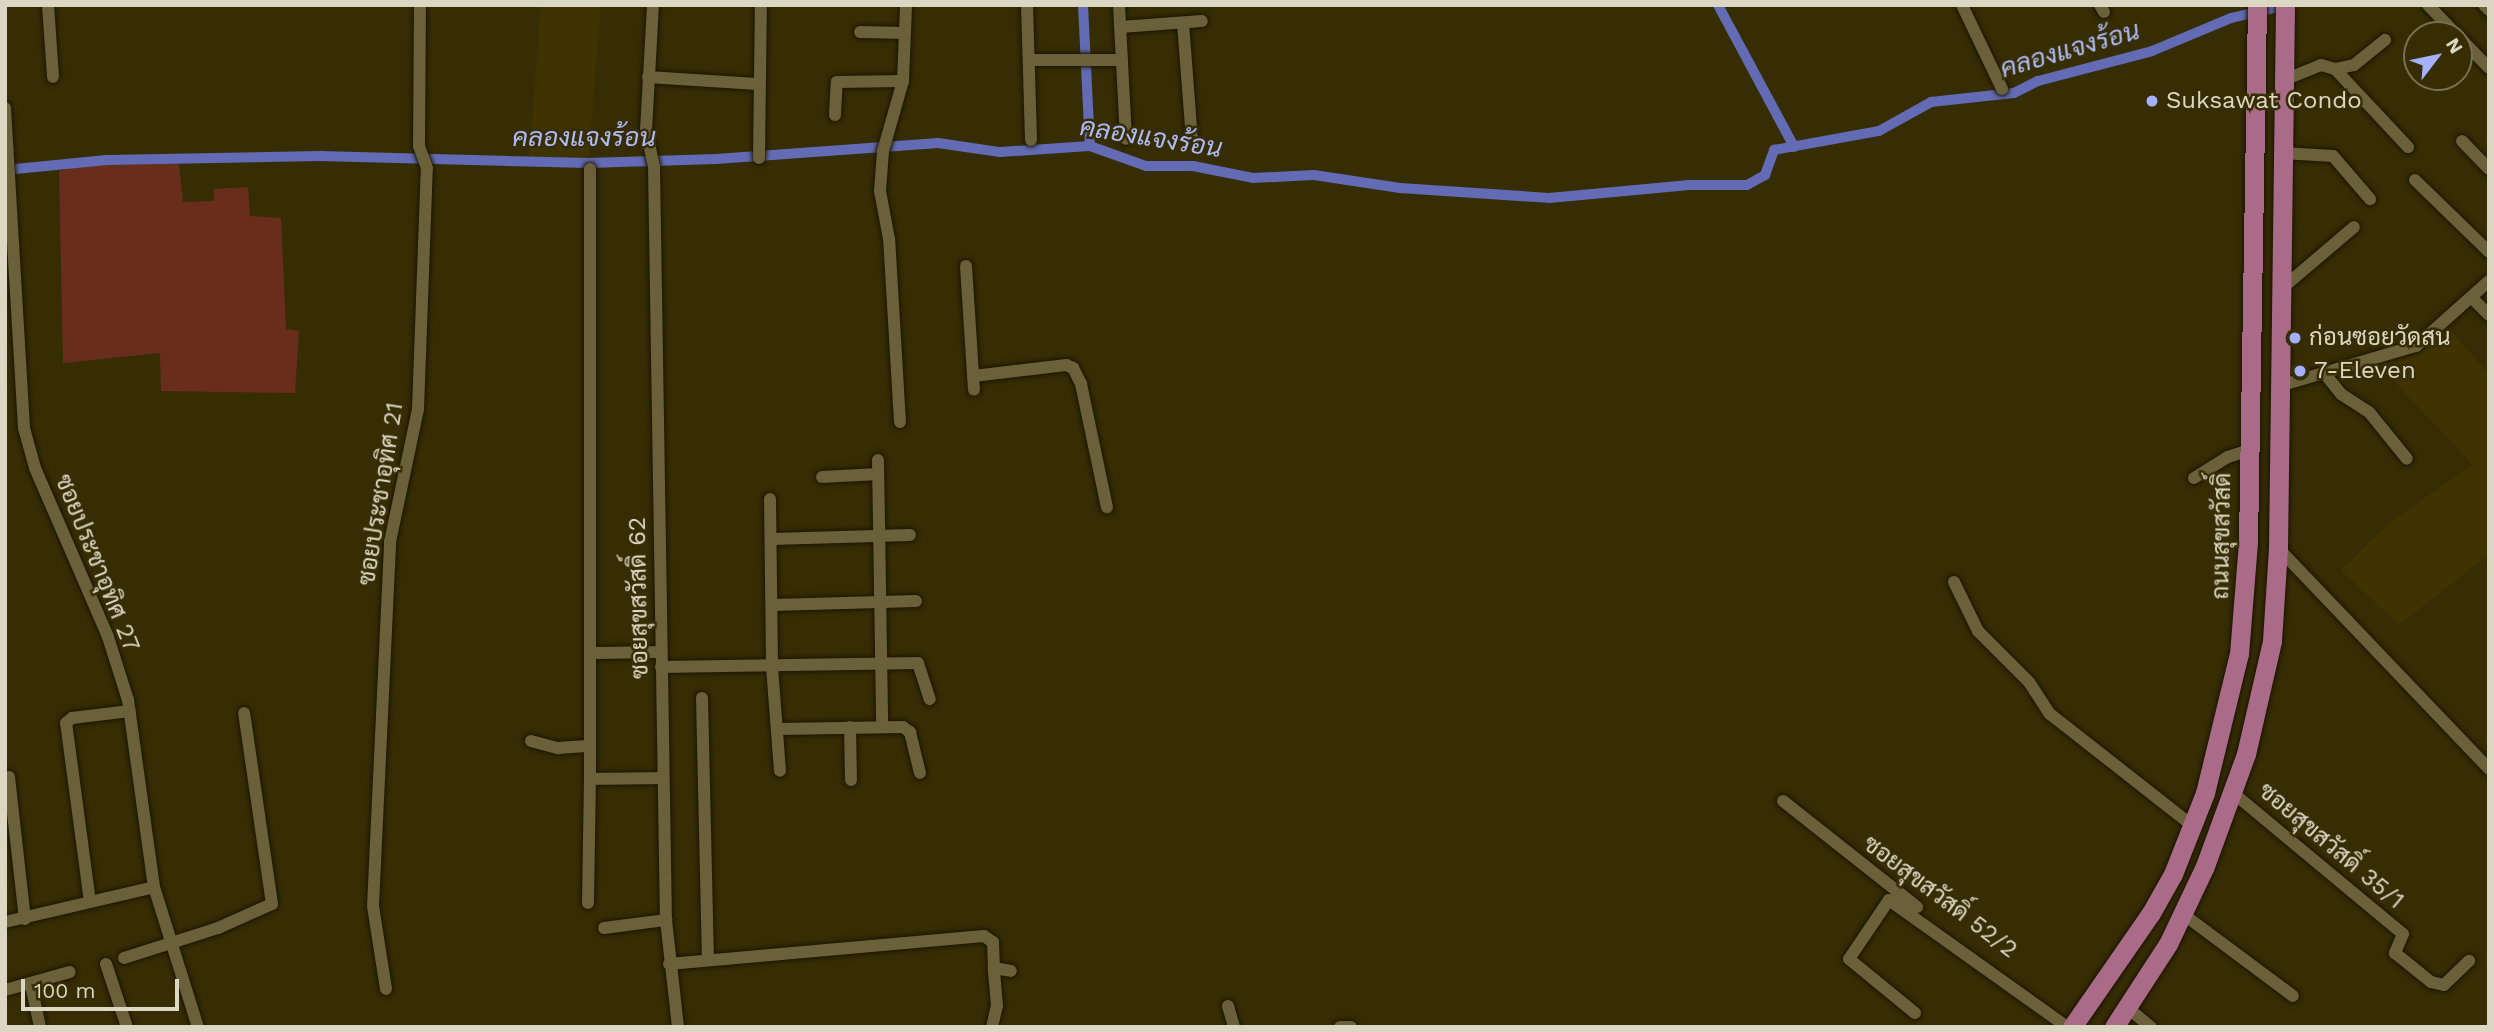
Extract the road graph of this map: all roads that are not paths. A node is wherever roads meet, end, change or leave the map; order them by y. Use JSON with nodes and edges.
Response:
{"nodes":[{"id":1,"x":48,"y":5,"type":"edge"},
{"id":2,"x":420,"y":5,"type":"edge"},
{"id":3,"x":653,"y":5,"type":"edge"},
{"id":4,"x":761,"y":5,"type":"edge"},
{"id":5,"x":906,"y":5,"type":"edge"},
{"id":6,"x":1027,"y":5,"type":"edge"},
{"id":7,"x":1119,"y":5,"type":"edge"},
{"id":8,"x":1962,"y":5,"type":"edge"},
{"id":9,"x":2257,"y":5,"type":"edge"},
{"id":10,"x":2285,"y":5,"type":"edge"},
{"id":11,"x":2428,"y":5,"type":"edge"},
{"id":12,"x":2484,"y":5,"type":"edge"},
{"id":13,"x":2489,"y":10,"type":"edge"},
{"id":14,"x":1202,"y":21,"type":"dead end"},
{"id":15,"x":2443,"y":21,"type":"edge"},
{"id":16,"x":1183,"y":23,"type":"junction"},
{"id":17,"x":1120,"y":27,"type":"junction"},
{"id":18,"x":860,"y":32,"type":"dead end"},
{"id":19,"x":905,"y":33,"type":"junction"},
{"id":20,"x":2385,"y":40,"type":"dead end"},
{"id":21,"x":2473,"y":51,"type":"edge"},
{"id":22,"x":1029,"y":60,"type":"junction"},
{"id":23,"x":1122,"y":60,"type":"junction"},
{"id":24,"x":2489,"y":68,"type":"edge"},
{"id":25,"x":2334,"y":69,"type":"junction"},
{"id":26,"x":53,"y":77,"type":"dead end"},
{"id":27,"x":648,"y":77,"type":"junction"},
{"id":28,"x":2284,"y":80,"type":"junction"},
{"id":29,"x":903,"y":81,"type":"junction"},
{"id":30,"x":757,"y":84,"type":"junction"},
{"id":31,"x":2002,"y":89,"type":"dead end"},
{"id":32,"x":5,"y":108,"type":"edge"},
{"id":33,"x":835,"y":114,"type":"dead end"},
{"id":34,"x":1126,"y":139,"type":"dead end"},
{"id":35,"x":1192,"y":139,"type":"dead end"},
{"id":36,"x":1031,"y":140,"type":"dead end"},
{"id":37,"x":2462,"y":141,"type":"dead end"},
{"id":38,"x":2408,"y":147,"type":"dead end"},
{"id":39,"x":2282,"y":153,"type":"junction"},
{"id":40,"x":759,"y":158,"type":"dead end"},
{"id":41,"x":590,"y":169,"type":"dead end"},
{"id":42,"x":2489,"y":170,"type":"edge"},
{"id":43,"x":2416,"y":180,"type":"dead end"},
{"id":44,"x":2370,"y":199,"type":"dead end"},
{"id":45,"x":2354,"y":227,"type":"dead end"},
{"id":46,"x":2489,"y":253,"type":"edge"},
{"id":47,"x":966,"y":266,"type":"dead end"},
{"id":48,"x":2489,"y":281,"type":"edge"},
{"id":49,"x":2279,"y":290,"type":"junction"},
{"id":50,"x":2472,"y":298,"type":"junction"},
{"id":51,"x":2489,"y":315,"type":"edge"},
{"id":52,"x":2325,"y":374,"type":"junction"},
{"id":53,"x":973,"y":376,"type":"junction"},
{"id":54,"x":2279,"y":386,"type":"junction"},
{"id":55,"x":2248,"y":388,"type":"junction"},
{"id":56,"x":974,"y":390,"type":"dead end"},
{"id":57,"x":900,"y":422,"type":"dead end"},
{"id":58,"x":2247,"y":451,"type":"junction"},
{"id":59,"x":2407,"y":459,"type":"dead end"},
{"id":60,"x":878,"y":460,"type":"dead end"},
{"id":61,"x":878,"y":474,"type":"junction"},
{"id":62,"x":822,"y":477,"type":"dead end"},
{"id":63,"x":2194,"y":478,"type":"dead end"},
{"id":64,"x":770,"y":499,"type":"dead end"},
{"id":65,"x":1107,"y":507,"type":"dead end"},
{"id":66,"x":910,"y":535,"type":"dead end"},
{"id":67,"x":880,"y":536,"type":"junction"},
{"id":68,"x":772,"y":539,"type":"junction"},
{"id":69,"x":2278,"y":548,"type":"junction"},
{"id":70,"x":1954,"y":582,"type":"dead end"},
{"id":71,"x":916,"y":601,"type":"dead end"},
{"id":72,"x":881,"y":602,"type":"junction"},
{"id":73,"x":773,"y":605,"type":"junction"},
{"id":74,"x":661,"y":652,"type":"junction"},
{"id":75,"x":597,"y":653,"type":"dead end"},
{"id":76,"x":882,"y":665,"type":"junction"},
{"id":77,"x":661,"y":667,"type":"junction"},
{"id":78,"x":772,"y":667,"type":"junction"},
{"id":79,"x":702,"y":698,"type":"dead end"},
{"id":80,"x":930,"y":699,"type":"dead end"},
{"id":81,"x":130,"y":711,"type":"junction"},
{"id":82,"x":244,"y":713,"type":"dead end"},
{"id":83,"x":882,"y":726,"type":"junction"},
{"id":84,"x":850,"y":727,"type":"junction"},
{"id":85,"x":779,"y":729,"type":"junction"},
{"id":86,"x":531,"y":741,"type":"dead end"},
{"id":87,"x":590,"y":746,"type":"junction"},
{"id":88,"x":2489,"y":769,"type":"edge"},
{"id":89,"x":780,"y":771,"type":"dead end"},
{"id":90,"x":920,"y":773,"type":"dead end"},
{"id":91,"x":9,"y":778,"type":"dead end"},
{"id":92,"x":663,"y":778,"type":"junction"},
{"id":93,"x":590,"y":779,"type":"junction"},
{"id":94,"x":851,"y":780,"type":"dead end"},
{"id":95,"x":2232,"y":792,"type":"junction"},
{"id":96,"x":1783,"y":801,"type":"dead end"},
{"id":97,"x":2193,"y":826,"type":"junction"},
{"id":98,"x":154,"y":887,"type":"junction"},
{"id":99,"x":90,"y":902,"type":"junction"},
{"id":100,"x":588,"y":903,"type":"dead end"},
{"id":101,"x":2183,"y":914,"type":"junction"},
{"id":102,"x":25,"y":919,"type":"junction"},
{"id":103,"x":666,"y":920,"type":"junction"},
{"id":104,"x":5,"y":922,"type":"edge"},
{"id":105,"x":604,"y":928,"type":"dead end"},
{"id":106,"x":170,"y":943,"type":"junction"},
{"id":107,"x":124,"y":958,"type":"dead end"},
{"id":108,"x":708,"y":960,"type":"junction"},
{"id":109,"x":2469,"y":961,"type":"dead end"},
{"id":110,"x":106,"y":964,"type":"dead end"},
{"id":111,"x":669,"y":964,"type":"junction"},
{"id":112,"x":994,"y":968,"type":"junction"},
{"id":113,"x":1011,"y":971,"type":"dead end"},
{"id":114,"x":70,"y":972,"type":"dead end"},
{"id":115,"x":31,"y":985,"type":"junction"},
{"id":116,"x":386,"y":989,"type":"dead end"},
{"id":117,"x":5,"y":990,"type":"edge"},
{"id":118,"x":2293,"y":996,"type":"dead end"},
{"id":119,"x":1228,"y":1006,"type":"dead end"},
{"id":120,"x":2128,"y":1008,"type":"junction"},
{"id":121,"x":1915,"y":1013,"type":"dead end"},
{"id":122,"x":674,"y":1026,"type":"edge"},
{"id":123,"x":2071,"y":1026,"type":"edge"},
{"id":124,"x":40,"y":1027,"type":"edge"},
{"id":125,"x":127,"y":1027,"type":"edge"},
{"id":126,"x":198,"y":1027,"type":"edge"},
{"id":127,"x":992,"y":1027,"type":"edge"},
{"id":128,"x":1234,"y":1027,"type":"edge"},
{"id":129,"x":1340,"y":1027,"type":"edge"},
{"id":130,"x":1351,"y":1027,"type":"edge"},
{"id":131,"x":2115,"y":1027,"type":"edge"},
{"id":132,"x":2151,"y":1027,"type":"edge"}],
"edges":[{"from":1,"to":26,"type":"street"},
{"from":2,"to":116,"type":"street","name":"ซอยประชาอุทิศ 21"},
{"from":3,"to":27,"type":"street","name":"ซอยสุขสวัสดิ์ 62"},
{"from":4,"to":30,"type":"street"},
{"from":5,"to":19,"type":"street"},
{"from":6,"to":22,"type":"street"},
{"from":7,"to":17,"type":"street"},
{"from":8,"to":31,"type":"street"},
{"from":9,"to":55,"type":"main road","name":"ถนนสุขสวัสดิ์"},
{"from":10,"to":28,"type":"main road"},
{"from":11,"to":15,"type":"street"},
{"from":12,"to":13,"type":"street"},
{"from":14,"to":16,"type":"street"},
{"from":16,"to":17,"type":"street"},
{"from":16,"to":35,"type":"street"},
{"from":17,"to":23,"type":"street"},
{"from":18,"to":19,"type":"street"},
{"from":19,"to":29,"type":"street"},
{"from":20,"to":25,"type":"street"},
{"from":21,"to":24,"type":"street"},
{"from":22,"to":23,"type":"street"},
{"from":22,"to":36,"type":"street"},
{"from":23,"to":34,"type":"street"},
{"from":25,"to":28,"type":"street"},
{"from":25,"to":38,"type":"street"},
{"from":27,"to":30,"type":"street"},
{"from":27,"to":74,"type":"street","name":"ซอยสุขสวัสดิ์ 62"},
{"from":28,"to":39,"type":"main road"},
{"from":29,"to":33,"type":"street"},
{"from":29,"to":57,"type":"street"},
{"from":30,"to":40,"type":"street"},
{"from":32,"to":81,"type":"street","name":"ซอยประชาอุทิศ 27"},
{"from":37,"to":42,"type":"street"},
{"from":39,"to":44,"type":"street"},
{"from":39,"to":49,"type":"main road"},
{"from":41,"to":87,"type":"street"},
{"from":43,"to":46,"type":"street"},
{"from":45,"to":49,"type":"street"},
{"from":47,"to":53,"type":"street"},
{"from":48,"to":50,"type":"street"},
{"from":49,"to":54,"type":"main road"},
{"from":50,"to":51,"type":"street"},
{"from":50,"to":52,"type":"street"},
{"from":52,"to":54,"type":"street"},
{"from":52,"to":59,"type":"street"},
{"from":53,"to":56,"type":"street"},
{"from":53,"to":65,"type":"street"},
{"from":54,"to":55,"type":"main road"},
{"from":54,"to":69,"type":"main road"},
{"from":55,"to":58,"type":"main road","name":"ถนนสุขสวัสดิ์"},
{"from":58,"to":63,"type":"street"},
{"from":58,"to":97,"type":"main road","name":"ถนนสุขสวัสดิ์"},
{"from":60,"to":61,"type":"street"},
{"from":61,"to":62,"type":"street"},
{"from":61,"to":67,"type":"street"},
{"from":64,"to":68,"type":"street"},
{"from":66,"to":67,"type":"street"},
{"from":67,"to":68,"type":"street"},
{"from":67,"to":72,"type":"street"},
{"from":68,"to":73,"type":"street"},
{"from":69,"to":88,"type":"street"},
{"from":69,"to":95,"type":"main road"},
{"from":70,"to":97,"type":"street"},
{"from":71,"to":72,"type":"street"},
{"from":72,"to":73,"type":"street"},
{"from":72,"to":76,"type":"street"},
{"from":73,"to":78,"type":"street"},
{"from":74,"to":75,"type":"street"},
{"from":74,"to":77,"type":"street","name":"ซอยสุขสวัสดิ์ 62"},
{"from":76,"to":78,"type":"street"},
{"from":76,"to":80,"type":"street"},
{"from":76,"to":83,"type":"street"},
{"from":77,"to":78,"type":"street"},
{"from":77,"to":92,"type":"street","name":"ซอยสุขสวัสดิ์ 62"},
{"from":78,"to":85,"type":"street"},
{"from":79,"to":108,"type":"street"},
{"from":81,"to":98,"type":"street","name":"ซอยประชาอุทิศ 27"},
{"from":81,"to":99,"type":"street"},
{"from":82,"to":106,"type":"street"},
{"from":83,"to":84,"type":"street"},
{"from":83,"to":90,"type":"street"},
{"from":84,"to":85,"type":"street"},
{"from":84,"to":94,"type":"street"},
{"from":85,"to":89,"type":"street"},
{"from":86,"to":87,"type":"street"},
{"from":87,"to":93,"type":"street"},
{"from":91,"to":102,"type":"street"},
{"from":92,"to":93,"type":"street"},
{"from":92,"to":103,"type":"street","name":"ซอยสุขสวัสดิ์ 62"},
{"from":93,"to":100,"type":"street"},
{"from":95,"to":101,"type":"main road"},
{"from":95,"to":109,"type":"street","name":"ซอยสุขสวัสดิ์ 35/1"},
{"from":96,"to":123,"type":"street","name":"ซอยสุขสวัสดิ์ 52/2"},
{"from":97,"to":123,"type":"main road","name":"ถนนสุขสวัสดิ์"},
{"from":98,"to":99,"type":"street"},
{"from":98,"to":106,"type":"street","name":"ซอยประชาอุทิศ 27"},
{"from":99,"to":102,"type":"street"},
{"from":101,"to":118,"type":"street"},
{"from":101,"to":120,"type":"main road"},
{"from":102,"to":104,"type":"street"},
{"from":103,"to":105,"type":"street"},
{"from":103,"to":111,"type":"street","name":"ซอยสุขสวัสดิ์ 62"},
{"from":106,"to":107,"type":"street"},
{"from":106,"to":126,"type":"street","name":"ซอยประชาอุทิศ 27"},
{"from":108,"to":111,"type":"street"},
{"from":108,"to":112,"type":"street"},
{"from":110,"to":125,"type":"street"},
{"from":111,"to":122,"type":"street","name":"ซอยสุขสวัสดิ์ 62"},
{"from":112,"to":113,"type":"street"},
{"from":112,"to":127,"type":"street"},
{"from":114,"to":115,"type":"street"},
{"from":115,"to":117,"type":"street"},
{"from":115,"to":124,"type":"street"},
{"from":119,"to":128,"type":"street"},
{"from":120,"to":131,"type":"main road"},
{"from":120,"to":132,"type":"street"},
{"from":121,"to":123,"type":"street"},
{"from":129,"to":130,"type":"street"}]}
